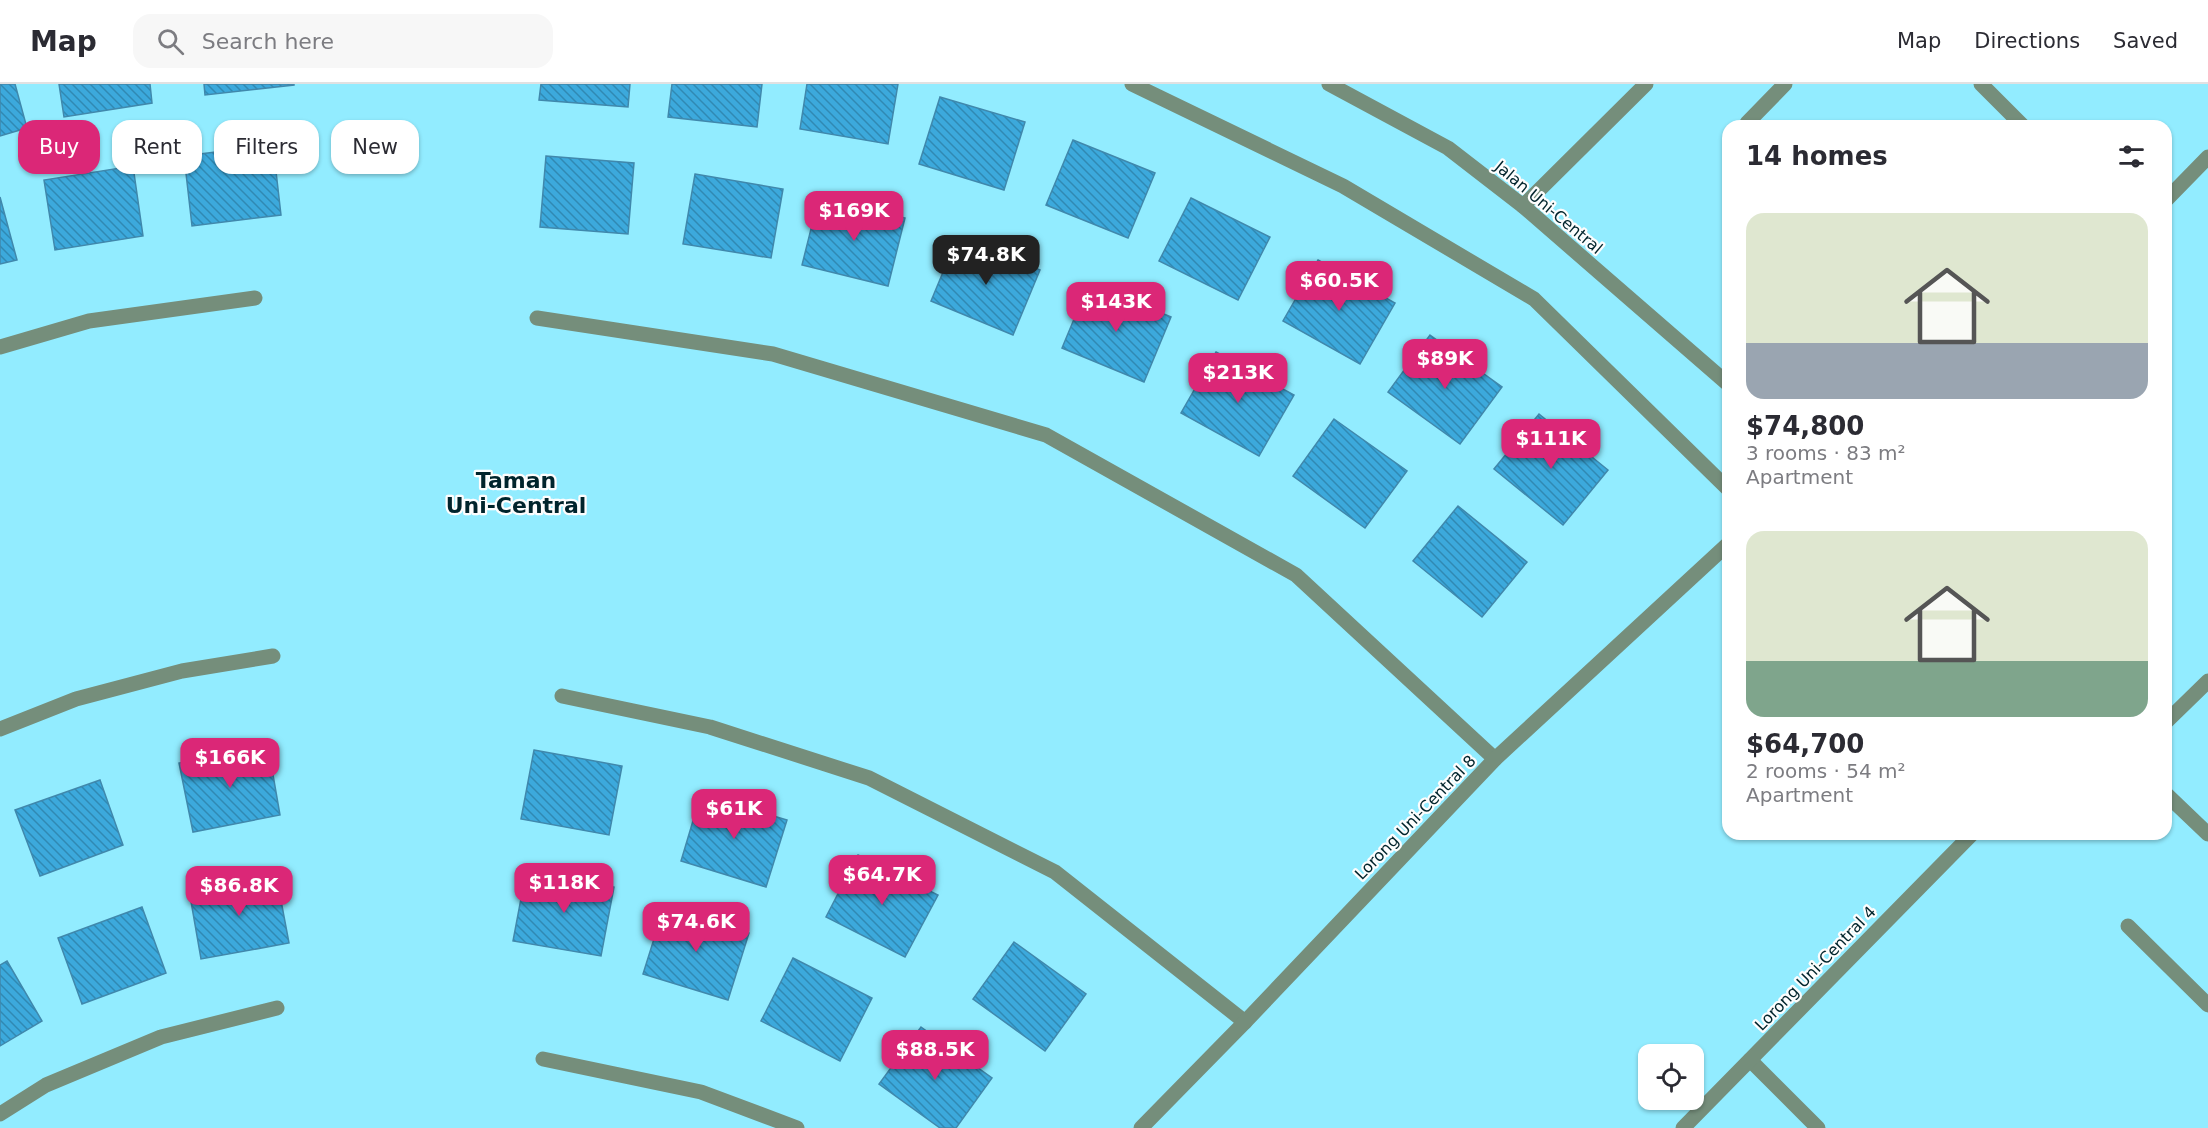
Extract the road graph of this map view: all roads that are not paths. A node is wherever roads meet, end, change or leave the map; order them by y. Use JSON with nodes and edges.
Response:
{"nodes":[{"id":1,"x":1132,"y":84,"type":"edge"},
{"id":2,"x":1329,"y":84,"type":"edge"},
{"id":3,"x":1646,"y":84,"type":"edge"},
{"id":4,"x":1785,"y":84,"type":"edge"},
{"id":5,"x":1981,"y":84,"type":"edge"},
{"id":6,"x":1750,"y":120,"type":"edge"},
{"id":7,"x":2017,"y":120,"type":"edge"},
{"id":8,"x":2208,"y":157,"type":"edge"},
{"id":9,"x":2172,"y":194,"type":"edge"},
{"id":10,"x":1523,"y":206,"type":"junction"},
{"id":11,"x":255,"y":298,"type":"dead end"},
{"id":12,"x":537,"y":318,"type":"dead end"},
{"id":13,"x":0,"y":347,"type":"edge"},
{"id":14,"x":1722,"y":379,"type":"edge"},
{"id":15,"x":1722,"y":483,"type":"edge"},
{"id":16,"x":1722,"y":550,"type":"edge"},
{"id":17,"x":273,"y":656,"type":"dead end"},
{"id":18,"x":2208,"y":681,"type":"edge"},
{"id":19,"x":562,"y":696,"type":"dead end"},
{"id":20,"x":2172,"y":716,"type":"edge"},
{"id":21,"x":0,"y":729,"type":"edge"},
{"id":22,"x":1495,"y":759,"type":"junction"},
{"id":23,"x":2172,"y":800,"type":"edge"},
{"id":24,"x":2208,"y":834,"type":"edge"},
{"id":25,"x":1966,"y":840,"type":"edge"},
{"id":26,"x":2128,"y":926,"type":"dead end"},
{"id":27,"x":2208,"y":1005,"type":"edge"},
{"id":28,"x":277,"y":1008,"type":"dead end"},
{"id":29,"x":1245,"y":1022,"type":"junction"},
{"id":30,"x":543,"y":1059,"type":"dead end"},
{"id":31,"x":1750,"y":1060,"type":"junction"},
{"id":32,"x":0,"y":1114,"type":"edge"},
{"id":33,"x":797,"y":1128,"type":"edge"},
{"id":34,"x":1141,"y":1128,"type":"edge"},
{"id":35,"x":1683,"y":1128,"type":"edge"},
{"id":36,"x":1818,"y":1128,"type":"edge"}],
"edges":[{"from":1,"to":15,"type":"street"},
{"from":2,"to":10,"type":"street","name":"Jalan Uni-Central"},
{"from":3,"to":10,"type":"street"},
{"from":4,"to":6,"type":"street"},
{"from":5,"to":7,"type":"street"},
{"from":8,"to":9,"type":"street"},
{"from":10,"to":14,"type":"street","name":"Jalan Uni-Central"},
{"from":11,"to":13,"type":"street"},
{"from":12,"to":22,"type":"street"},
{"from":16,"to":22,"type":"street","name":"Lorong Uni-Central 8"},
{"from":17,"to":21,"type":"street"},
{"from":18,"to":20,"type":"street"},
{"from":19,"to":29,"type":"street"},
{"from":22,"to":29,"type":"street","name":"Lorong Uni-Central 8"},
{"from":23,"to":24,"type":"street"},
{"from":25,"to":31,"type":"street","name":"Lorong Uni-Central 4"},
{"from":26,"to":27,"type":"street"},
{"from":28,"to":32,"type":"street"},
{"from":29,"to":34,"type":"street","name":"Lorong Uni-Central 8"},
{"from":30,"to":33,"type":"street"},
{"from":31,"to":35,"type":"street","name":"Lorong Uni-Central 4"},
{"from":31,"to":36,"type":"street"}]}
